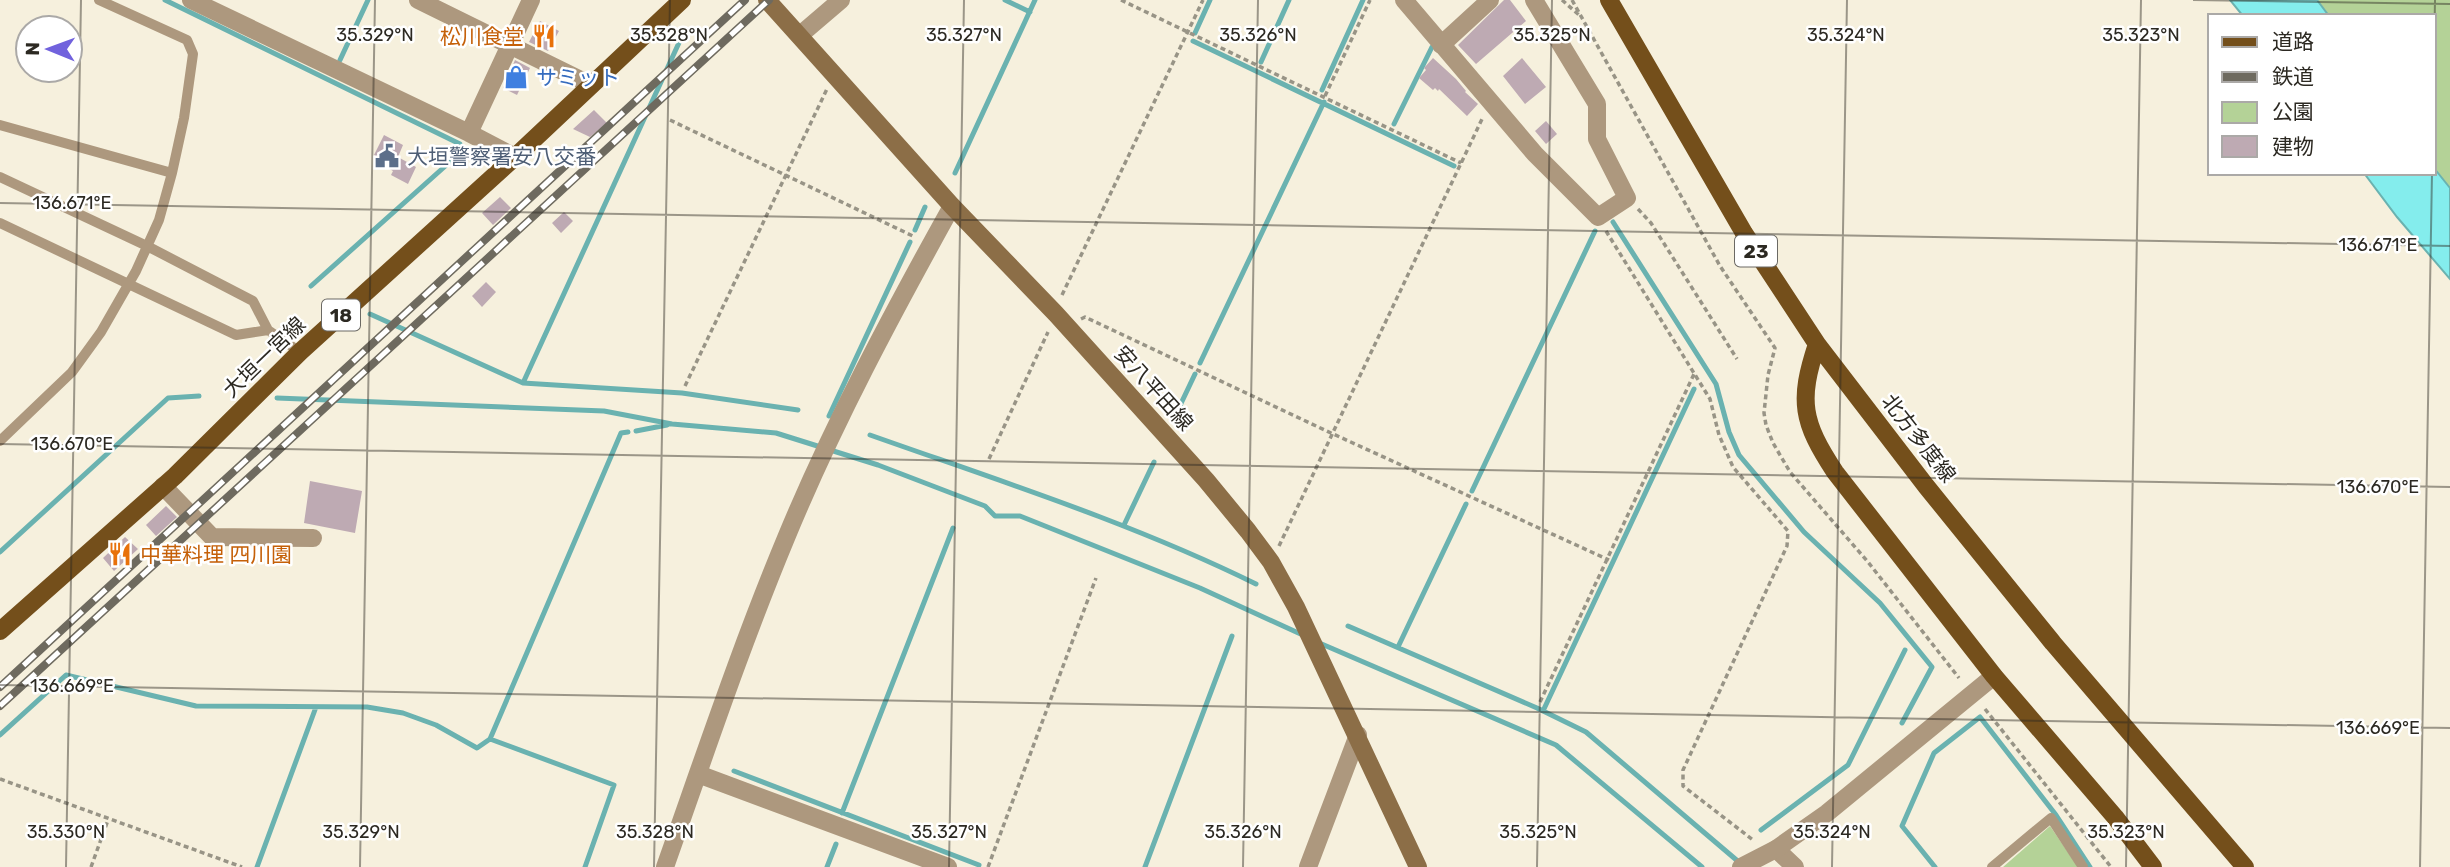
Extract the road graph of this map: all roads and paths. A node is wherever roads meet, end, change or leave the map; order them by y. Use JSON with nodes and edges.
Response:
{"nodes":[{"id":1,"x":99,"y":0,"type":"edge"},
{"id":2,"x":191,"y":0,"type":"edge"},
{"id":3,"x":418,"y":0,"type":"edge"},
{"id":4,"x":531,"y":0,"type":"edge"},
{"id":5,"x":682,"y":0,"type":"edge"},
{"id":6,"x":767,"y":0,"type":"edge"},
{"id":7,"x":841,"y":0,"type":"edge"},
{"id":8,"x":1121,"y":0,"type":"edge"},
{"id":9,"x":1203,"y":0,"type":"edge"},
{"id":10,"x":1370,"y":0,"type":"edge"},
{"id":11,"x":1404,"y":0,"type":"edge"},
{"id":12,"x":1490,"y":0,"type":"edge"},
{"id":13,"x":1534,"y":0,"type":"edge"},
{"id":14,"x":1562,"y":0,"type":"edge"},
{"id":15,"x":1572,"y":0,"type":"edge"},
{"id":16,"x":1609,"y":0,"type":"edge"},
{"id":17,"x":1582,"y":18,"type":"junction"},
{"id":18,"x":1188,"y":32,"type":"junction"},
{"id":19,"x":800,"y":35,"type":"junction"},
{"id":20,"x":509,"y":44,"type":"junction"},
{"id":21,"x":1441,"y":45,"type":"junction"},
{"id":22,"x":834,"y":75,"type":"junction"},
{"id":23,"x":591,"y":85,"type":"junction"},
{"id":24,"x":1324,"y":97,"type":"junction"},
{"id":25,"x":1489,"y":102,"type":"junction"},
{"id":26,"x":670,"y":120,"type":"dead end"},
{"id":27,"x":0,"y":125,"type":"edge"},
{"id":28,"x":469,"y":133,"type":"junction"},
{"id":29,"x":515,"y":157,"type":"junction"},
{"id":30,"x":1461,"y":163,"type":"junction"},
{"id":31,"x":172,"y":173,"type":"junction"},
{"id":32,"x":785,"y":175,"type":"junction"},
{"id":33,"x":0,"y":177,"type":"edge"},
{"id":34,"x":1627,"y":198,"type":"junction"},
{"id":35,"x":952,"y":206,"type":"junction"},
{"id":36,"x":1598,"y":217,"type":"junction"},
{"id":37,"x":0,"y":223,"type":"edge"},
{"id":38,"x":931,"y":244,"type":"junction"},
{"id":39,"x":147,"y":246,"type":"junction"},
{"id":40,"x":129,"y":284,"type":"junction"},
{"id":41,"x":1060,"y":314,"type":"junction"},
{"id":42,"x":268,"y":330,"type":"junction"},
{"id":43,"x":1817,"y":344,"type":"junction"},
{"id":44,"x":300,"y":352,"type":"junction"},
{"id":45,"x":1737,"y":359,"type":"dead end"},
{"id":46,"x":1695,"y":372,"type":"junction"},
{"id":47,"x":685,"y":386,"type":"dead end"},
{"id":48,"x":1331,"y":433,"type":"junction"},
{"id":49,"x":0,"y":441,"type":"edge"},
{"id":50,"x":989,"y":459,"type":"dead end"},
{"id":51,"x":163,"y":486,"type":"junction"},
{"id":52,"x":313,"y":538,"type":"dead end"},
{"id":53,"x":1609,"y":560,"type":"junction"},
{"id":54,"x":1271,"y":562,"type":"junction"},
{"id":55,"x":1096,"y":578,"type":"dead end"},
{"id":56,"x":0,"y":631,"type":"edge"},
{"id":57,"x":1994,"y":676,"type":"junction"},
{"id":58,"x":1959,"y":678,"type":"dead end"},
{"id":59,"x":1541,"y":702,"type":"dead end"},
{"id":60,"x":1985,"y":709,"type":"dead end"},
{"id":61,"x":1358,"y":735,"type":"junction"},
{"id":62,"x":698,"y":774,"type":"junction"},
{"id":63,"x":0,"y":779,"type":"edge"},
{"id":64,"x":108,"y":820,"type":"junction"},
{"id":65,"x":1760,"y":857,"type":"edge"},
{"id":66,"x":91,"y":867,"type":"edge"},
{"id":67,"x":242,"y":867,"type":"edge"},
{"id":68,"x":665,"y":867,"type":"edge"},
{"id":69,"x":948,"y":867,"type":"edge"},
{"id":70,"x":988,"y":867,"type":"edge"},
{"id":71,"x":1308,"y":867,"type":"edge"},
{"id":72,"x":1418,"y":867,"type":"edge"},
{"id":73,"x":1795,"y":867,"type":"edge"},
{"id":74,"x":1992,"y":867,"type":"edge"},
{"id":75,"x":2083,"y":867,"type":"edge"},
{"id":76,"x":2111,"y":867,"type":"edge"},
{"id":77,"x":2152,"y":867,"type":"edge"},
{"id":78,"x":2245,"y":867,"type":"edge"}],
"edges":[{"from":1,"to":31,"type":"lane"},
{"from":2,"to":28,"type":"street"},
{"from":3,"to":20,"type":"street"},
{"from":4,"to":20,"type":"street"},
{"from":5,"to":23,"type":"main road","name":"大垣一宮線","number":"18"},
{"from":6,"to":19,"type":"main road","name":"安八平田線"},
{"from":7,"to":19,"type":"street"},
{"from":8,"to":18,"type":"path"},
{"from":9,"to":18,"type":"path"},
{"from":10,"to":24,"type":"path"},
{"from":11,"to":21,"type":"street"},
{"from":12,"to":21,"type":"street"},
{"from":13,"to":34,"type":"street"},
{"from":14,"to":17,"type":"path"},
{"from":15,"to":17,"type":"path"},
{"from":16,"to":43,"type":"main road","name":"北方多度線","number":"23"},
{"from":17,"to":58,"type":"path"},
{"from":18,"to":24,"type":"path"},
{"from":18,"to":41,"type":"path"},
{"from":19,"to":22,"type":"main road","name":"安八平田線"},
{"from":20,"to":23,"type":"street"},
{"from":20,"to":28,"type":"street"},
{"from":21,"to":25,"type":"street"},
{"from":22,"to":32,"type":"path"},
{"from":22,"to":35,"type":"main road","name":"安八平田線"},
{"from":23,"to":29,"type":"main road","name":"大垣一宮線","number":"18"},
{"from":24,"to":30,"type":"path"},
{"from":25,"to":30,"type":"path"},
{"from":25,"to":36,"type":"street"},
{"from":26,"to":32,"type":"path"},
{"from":27,"to":31,"type":"lane"},
{"from":28,"to":29,"type":"street"},
{"from":29,"to":44,"type":"main road","name":"大垣一宮線","number":"18"},
{"from":30,"to":48,"type":"path"},
{"from":31,"to":39,"type":"lane"},
{"from":32,"to":38,"type":"path"},
{"from":32,"to":47,"type":"path"},
{"from":33,"to":39,"type":"lane"},
{"from":34,"to":36,"type":"street"},
{"from":34,"to":45,"type":"path"},
{"from":35,"to":38,"type":"street"},
{"from":35,"to":41,"type":"main road","name":"安八平田線"},
{"from":36,"to":46,"type":"path"},
{"from":37,"to":40,"type":"lane"},
{"from":38,"to":62,"type":"street"},
{"from":39,"to":40,"type":"lane"},
{"from":39,"to":42,"type":"lane"},
{"from":40,"to":42,"type":"lane"},
{"from":40,"to":49,"type":"lane"},
{"from":41,"to":48,"type":"path"},
{"from":41,"to":50,"type":"path"},
{"from":41,"to":54,"type":"main road","name":"安八平田線"},
{"from":42,"to":44,"type":"lane"},
{"from":43,"to":57,"type":"main road"},
{"from":43,"to":78,"type":"main road","name":"北方多度線","number":"23"},
{"from":44,"to":51,"type":"main road","name":"大垣一宮線","number":"18"},
{"from":46,"to":53,"type":"path"},
{"from":46,"to":65,"type":"path"},
{"from":48,"to":53,"type":"path"},
{"from":48,"to":54,"type":"path"},
{"from":51,"to":52,"type":"street"},
{"from":51,"to":56,"type":"main road","name":"大垣一宮線","number":"18"},
{"from":53,"to":59,"type":"path"},
{"from":54,"to":61,"type":"main road","name":"安八平田線"},
{"from":55,"to":70,"type":"path"},
{"from":57,"to":65,"type":"street"},
{"from":57,"to":77,"type":"main road"},
{"from":60,"to":76,"type":"path"},
{"from":61,"to":71,"type":"street"},
{"from":61,"to":72,"type":"main road","name":"安八平田線"},
{"from":62,"to":68,"type":"street"},
{"from":62,"to":69,"type":"street"},
{"from":63,"to":64,"type":"path"},
{"from":64,"to":66,"type":"path"},
{"from":64,"to":67,"type":"path"},
{"from":65,"to":73,"type":"street"},
{"from":74,"to":75,"type":"lane"}]}
